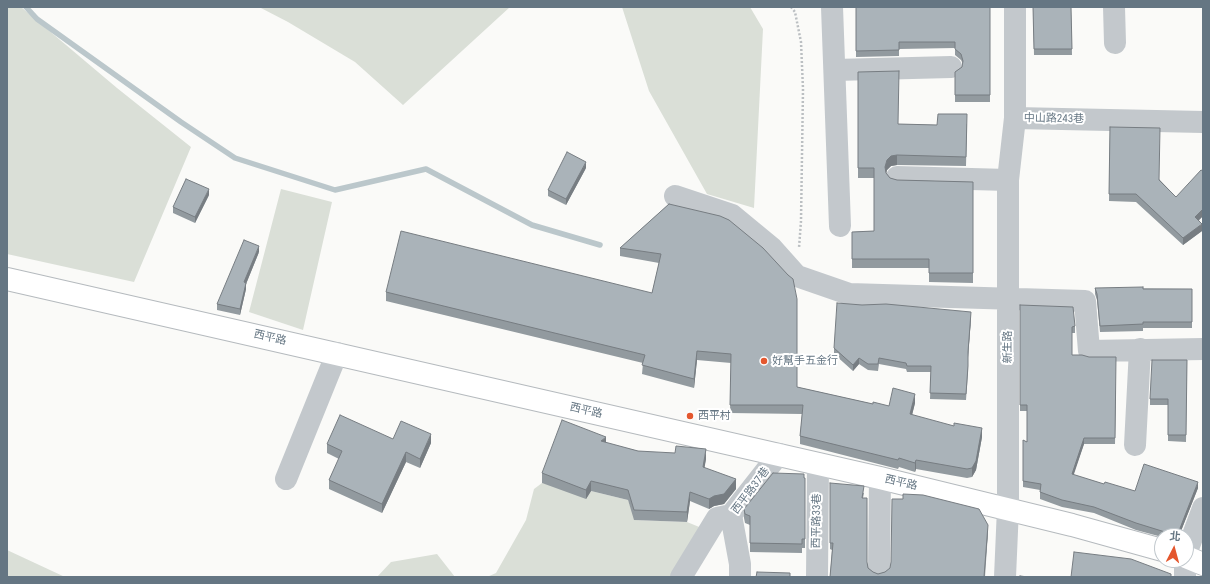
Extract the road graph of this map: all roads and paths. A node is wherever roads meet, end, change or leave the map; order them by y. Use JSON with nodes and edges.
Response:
{"nodes":[{"id":1,"x":791,"y":7,"type":"edge"},
{"id":2,"x":832,"y":7,"type":"edge"},
{"id":3,"x":1014,"y":7,"type":"edge"},
{"id":4,"x":1114,"y":7,"type":"edge"},
{"id":5,"x":1114,"y":43,"type":"dead end"},
{"id":6,"x":951,"y":68,"type":"dead end"},
{"id":7,"x":835,"y":70,"type":"junction"},
{"id":8,"x":1015,"y":118,"type":"junction"},
{"id":9,"x":1203,"y":122,"type":"edge"},
{"id":10,"x":897,"y":177,"type":"dead end"},
{"id":11,"x":1008,"y":180,"type":"junction"},
{"id":12,"x":675,"y":196,"type":"dead end"},
{"id":13,"x":840,"y":226,"type":"dead end"},
{"id":14,"x":797,"y":276,"type":"junction"},
{"id":15,"x":7,"y":279,"type":"edge"},
{"id":16,"x":1008,"y":298,"type":"junction"},
{"id":17,"x":1140,"y":349,"type":"junction"},
{"id":18,"x":1203,"y":349,"type":"edge"},
{"id":19,"x":337,"y":354,"type":"junction"},
{"id":20,"x":1136,"y":445,"type":"dead end"},
{"id":21,"x":779,"y":454,"type":"junction"},
{"id":22,"x":818,"y":464,"type":"junction"},
{"id":23,"x":880,"y":478,"type":"junction"},
{"id":24,"x":286,"y":479,"type":"dead end"},
{"id":25,"x":1008,"y":508,"type":"junction"},
{"id":26,"x":1203,"y":508,"type":"edge"},
{"id":27,"x":731,"y":515,"type":"junction"},
{"id":28,"x":1194,"y":532,"type":"edge"},
{"id":29,"x":1154,"y":548,"type":"edge"},
{"id":30,"x":879,"y":568,"type":"dead end"},
{"id":31,"x":681,"y":577,"type":"edge"},
{"id":32,"x":740,"y":577,"type":"edge"},
{"id":33,"x":817,"y":577,"type":"edge"},
{"id":34,"x":1006,"y":577,"type":"edge"}],
"edges":[{"from":1,"to":14,"type":"path"},
{"from":2,"to":7,"type":"street"},
{"from":3,"to":8,"type":"street","name":"中山路243巷"},
{"from":4,"to":5,"type":"street"},
{"from":6,"to":7,"type":"street"},
{"from":7,"to":13,"type":"street"},
{"from":8,"to":9,"type":"street","name":"中山路243巷"},
{"from":8,"to":11,"type":"street","name":"新生路"},
{"from":10,"to":11,"type":"street"},
{"from":11,"to":16,"type":"street","name":"新生路"},
{"from":12,"to":14,"type":"street"},
{"from":14,"to":16,"type":"street"},
{"from":15,"to":19,"type":"main road","name":"西平路"},
{"from":16,"to":17,"type":"street"},
{"from":16,"to":25,"type":"street","name":"新生路"},
{"from":17,"to":18,"type":"street"},
{"from":17,"to":20,"type":"street"},
{"from":19,"to":21,"type":"main road","name":"西平路"},
{"from":19,"to":24,"type":"street"},
{"from":21,"to":22,"type":"main road","name":"西平路"},
{"from":21,"to":27,"type":"street","name":"西平路37巷"},
{"from":22,"to":23,"type":"main road","name":"西平路"},
{"from":22,"to":33,"type":"street","name":"西平路33巷"},
{"from":23,"to":25,"type":"main road","name":"西平路"},
{"from":23,"to":30,"type":"street"},
{"from":25,"to":29,"type":"main road","name":"西平路"},
{"from":25,"to":34,"type":"street","name":"新生路"},
{"from":26,"to":28,"type":"street"},
{"from":27,"to":31,"type":"street"},
{"from":27,"to":32,"type":"street","name":"西平路37巷"}]}
